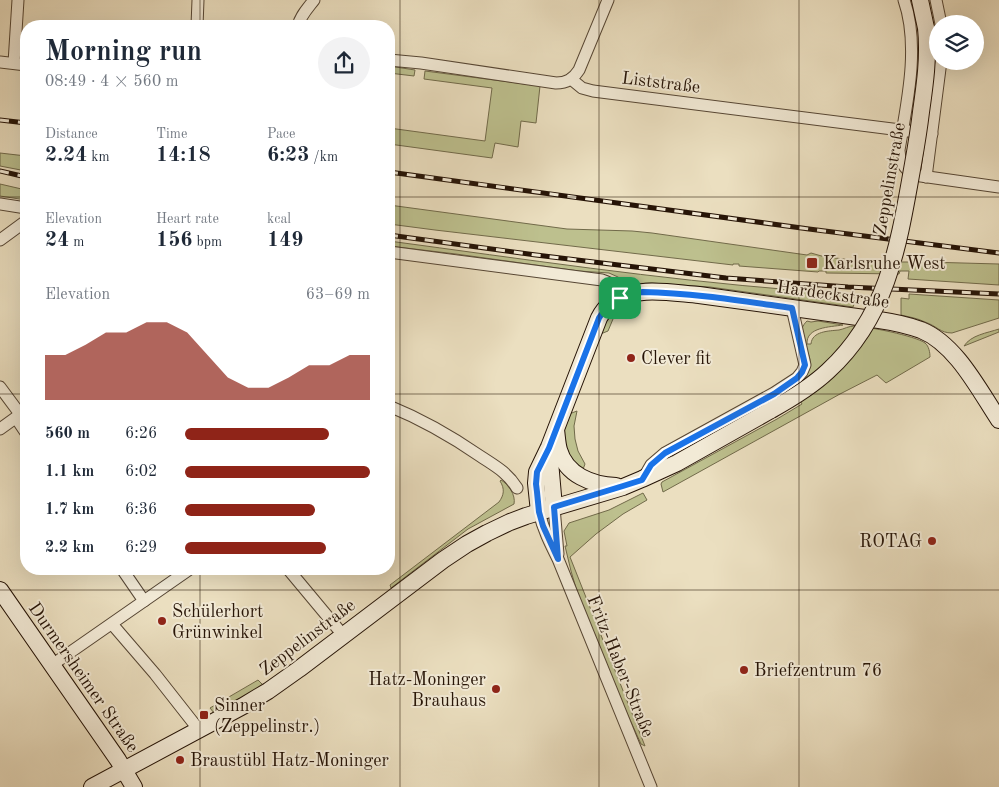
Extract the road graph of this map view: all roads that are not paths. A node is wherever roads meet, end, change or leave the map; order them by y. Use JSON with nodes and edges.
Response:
{"nodes":[{"id":1,"x":18,"y":0,"type":"edge"},
{"id":2,"x":198,"y":0,"type":"edge"},
{"id":3,"x":314,"y":0,"type":"edge"},
{"id":4,"x":608,"y":0,"type":"edge"},
{"id":5,"x":904,"y":0,"type":"edge"},
{"id":6,"x":920,"y":0,"type":"edge"},
{"id":7,"x":936,"y":0,"type":"edge"},
{"id":8,"x":939,"y":15,"type":"edge"},
{"id":9,"x":197,"y":20,"type":"edge"},
{"id":10,"x":300,"y":20,"type":"edge"},
{"id":11,"x":395,"y":61,"type":"edge"},
{"id":12,"x":0,"y":62,"type":"edge"},
{"id":13,"x":14,"y":64,"type":"junction"},
{"id":14,"x":20,"y":64,"type":"edge"},
{"id":15,"x":941,"y":70,"type":"edge"},
{"id":16,"x":571,"y":79,"type":"junction"},
{"id":17,"x":902,"y":130,"type":"junction"},
{"id":18,"x":932,"y":134,"type":"junction"},
{"id":19,"x":926,"y":177,"type":"junction"},
{"id":20,"x":999,"y":187,"type":"edge"},
{"id":21,"x":0,"y":204,"type":"edge"},
{"id":22,"x":20,"y":207,"type":"edge"},
{"id":23,"x":20,"y":225,"type":"edge"},
{"id":24,"x":0,"y":240,"type":"edge"},
{"id":25,"x":395,"y":253,"type":"edge"},
{"id":26,"x":620,"y":298,"type":"junction"},
{"id":27,"x":792,"y":308,"type":"junction"},
{"id":28,"x":0,"y":387,"type":"edge"},
{"id":29,"x":395,"y":408,"type":"edge"},
{"id":30,"x":20,"y":413,"type":"edge"},
{"id":31,"x":20,"y":415,"type":"edge"},
{"id":32,"x":999,"y":420,"type":"edge"},
{"id":33,"x":556,"y":427,"type":"junction"},
{"id":34,"x":0,"y":429,"type":"edge"},
{"id":35,"x":642,"y":480,"type":"junction"},
{"id":36,"x":623,"y":486,"type":"junction"},
{"id":37,"x":517,"y":488,"type":"dead end"},
{"id":38,"x":547,"y":509,"type":"junction"},
{"id":39,"x":126,"y":575,"type":"edge"},
{"id":40,"x":181,"y":575,"type":"edge"},
{"id":41,"x":293,"y":575,"type":"edge"},
{"id":42,"x":0,"y":590,"type":"edge"},
{"id":43,"x":144,"y":600,"type":"junction"},
{"id":44,"x":112,"y":624,"type":"junction"},
{"id":45,"x":343,"y":635,"type":"junction"},
{"id":46,"x":52,"y":665,"type":"junction"},
{"id":47,"x":199,"y":730,"type":"junction"},
{"id":48,"x":124,"y":770,"type":"junction"},
{"id":49,"x":92,"y":787,"type":"edge"},
{"id":50,"x":134,"y":787,"type":"edge"},
{"id":51,"x":652,"y":787,"type":"edge"}],
"edges":[{"from":1,"to":13,"type":"street"},
{"from":2,"to":9,"type":"street"},
{"from":3,"to":10,"type":"street"},
{"from":4,"to":16,"type":"street"},
{"from":5,"to":17,"type":"street","name":"Zeppelinstraße"},
{"from":6,"to":35,"type":"street","name":"Zeppelinstraße","bridge":true},
{"from":7,"to":8,"type":"street"},
{"from":11,"to":16,"type":"street"},
{"from":12,"to":13,"type":"street"},
{"from":13,"to":14,"type":"street"},
{"from":15,"to":18,"type":"street","name":"Zeppelinstraße"},
{"from":16,"to":17,"type":"street","name":"Liststraße"},
{"from":17,"to":18,"type":"street","name":"Liststraße"},
{"from":17,"to":19,"type":"street","name":"Zeppelinstraße"},
{"from":18,"to":19,"type":"street","name":"Zeppelinstraße"},
{"from":19,"to":20,"type":"street"},
{"from":21,"to":22,"type":"street"},
{"from":23,"to":24,"type":"street"},
{"from":25,"to":26,"type":"street"},
{"from":26,"to":27,"type":"street","name":"Hardeckstraße"},
{"from":26,"to":33,"type":"street","name":"Hardeckstraße"},
{"from":27,"to":32,"type":"street","name":"Hardeckstraße"},
{"from":27,"to":35,"type":"street"},
{"from":28,"to":30,"type":"street"},
{"from":29,"to":37,"type":"street"},
{"from":31,"to":34,"type":"street"},
{"from":33,"to":36,"type":"street"},
{"from":33,"to":38,"type":"street","name":"Hardeckstraße"},
{"from":35,"to":36,"type":"street","name":"Zeppelinstraße"},
{"from":36,"to":38,"type":"street","name":"Zeppelinstraße"},
{"from":38,"to":45,"type":"street","name":"Zeppelinstraße"},
{"from":38,"to":51,"type":"street","name":"Fritz-Haber-Straße"},
{"from":39,"to":43,"type":"street"},
{"from":40,"to":43,"type":"street"},
{"from":41,"to":45,"type":"street"},
{"from":42,"to":46,"type":"street","name":"Durmersheimer Straße"},
{"from":43,"to":44,"type":"street"},
{"from":44,"to":46,"type":"street"},
{"from":44,"to":47,"type":"street"},
{"from":45,"to":47,"type":"street","name":"Zeppelinstraße"},
{"from":46,"to":48,"type":"street","name":"Durmersheimer Straße"},
{"from":47,"to":48,"type":"street","name":"Zeppelinstraße"},
{"from":48,"to":49,"type":"street","name":"Zeppelinstraße"},
{"from":48,"to":50,"type":"street","name":"Durmersheimer Straße"}]}
